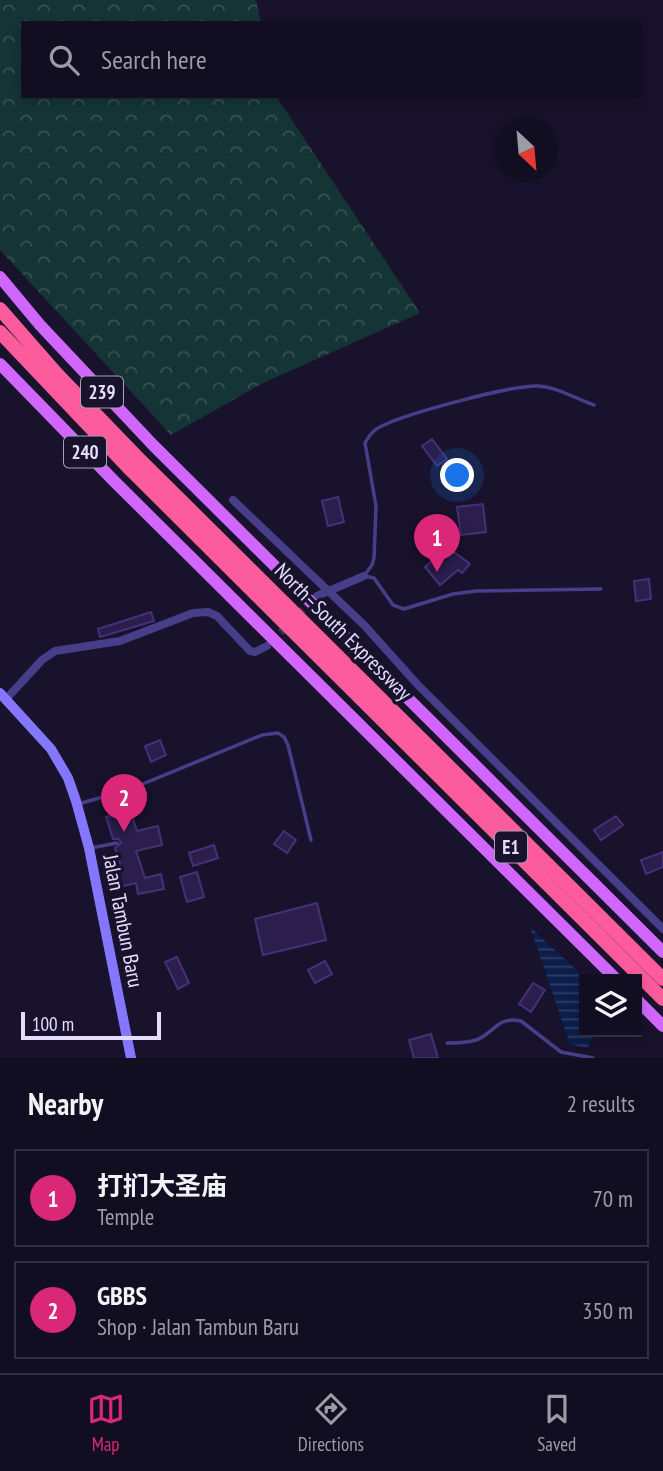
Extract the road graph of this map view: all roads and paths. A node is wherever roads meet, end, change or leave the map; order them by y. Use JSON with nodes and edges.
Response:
{"nodes":[{"id":1,"x":0,"y":277,"type":"edge"},
{"id":2,"x":0,"y":309,"type":"edge"},
{"id":3,"x":0,"y":332,"type":"edge"},
{"id":4,"x":0,"y":364,"type":"edge"},
{"id":5,"x":594,"y":405,"type":"dead end"},
{"id":6,"x":233,"y":500,"type":"dead end"},
{"id":7,"x":364,"y":576,"type":"junction"},
{"id":8,"x":601,"y":589,"type":"dead end"},
{"id":9,"x":328,"y":590,"type":"junction"},
{"id":10,"x":317,"y":596,"type":"tunnel mouth"},
{"id":11,"x":267,"y":646,"type":"dead end"},
{"id":12,"x":3,"y":696,"type":"edge"},
{"id":13,"x":78,"y":804,"type":"junction"},
{"id":14,"x":311,"y":840,"type":"dead end"},
{"id":15,"x":117,"y":843,"type":"dead end"},
{"id":16,"x":89,"y":848,"type":"junction"},
{"id":17,"x":663,"y":929,"type":"edge"},
{"id":18,"x":663,"y":952,"type":"edge"},
{"id":19,"x":611,"y":974,"type":"edge"},
{"id":20,"x":663,"y":979,"type":"edge"},
{"id":21,"x":663,"y":999,"type":"edge"},
{"id":22,"x":642,"y":1005,"type":"edge"},
{"id":23,"x":663,"y":1026,"type":"edge"},
{"id":24,"x":447,"y":1043,"type":"dead end"},
{"id":25,"x":131,"y":1058,"type":"edge"},
{"id":26,"x":593,"y":1058,"type":"edge"}],
"edges":[{"from":1,"to":18,"type":"main road","number":"239"},
{"from":2,"to":20,"type":"highway","name":"North–South Expressway","number":"E1"},
{"from":3,"to":21,"type":"highway","name":"North–South Expressway","number":"E1"},
{"from":4,"to":19,"type":"main road","number":"240"},
{"from":5,"to":7,"type":"lane"},
{"from":6,"to":9,"type":"street"},
{"from":7,"to":8,"type":"lane"},
{"from":7,"to":9,"type":"street"},
{"from":9,"to":10,"type":"street"},
{"from":9,"to":17,"type":"street"},
{"from":11,"to":12,"type":"street"},
{"from":12,"to":13,"type":"main road","name":"Jalan Tambun Baru"},
{"from":13,"to":14,"type":"lane"},
{"from":13,"to":16,"type":"main road","name":"Jalan Tambun Baru"},
{"from":15,"to":16,"type":"lane"},
{"from":16,"to":25,"type":"main road","name":"Jalan Tambun Baru"},
{"from":22,"to":23,"type":"main road"},
{"from":24,"to":26,"type":"lane"}]}
